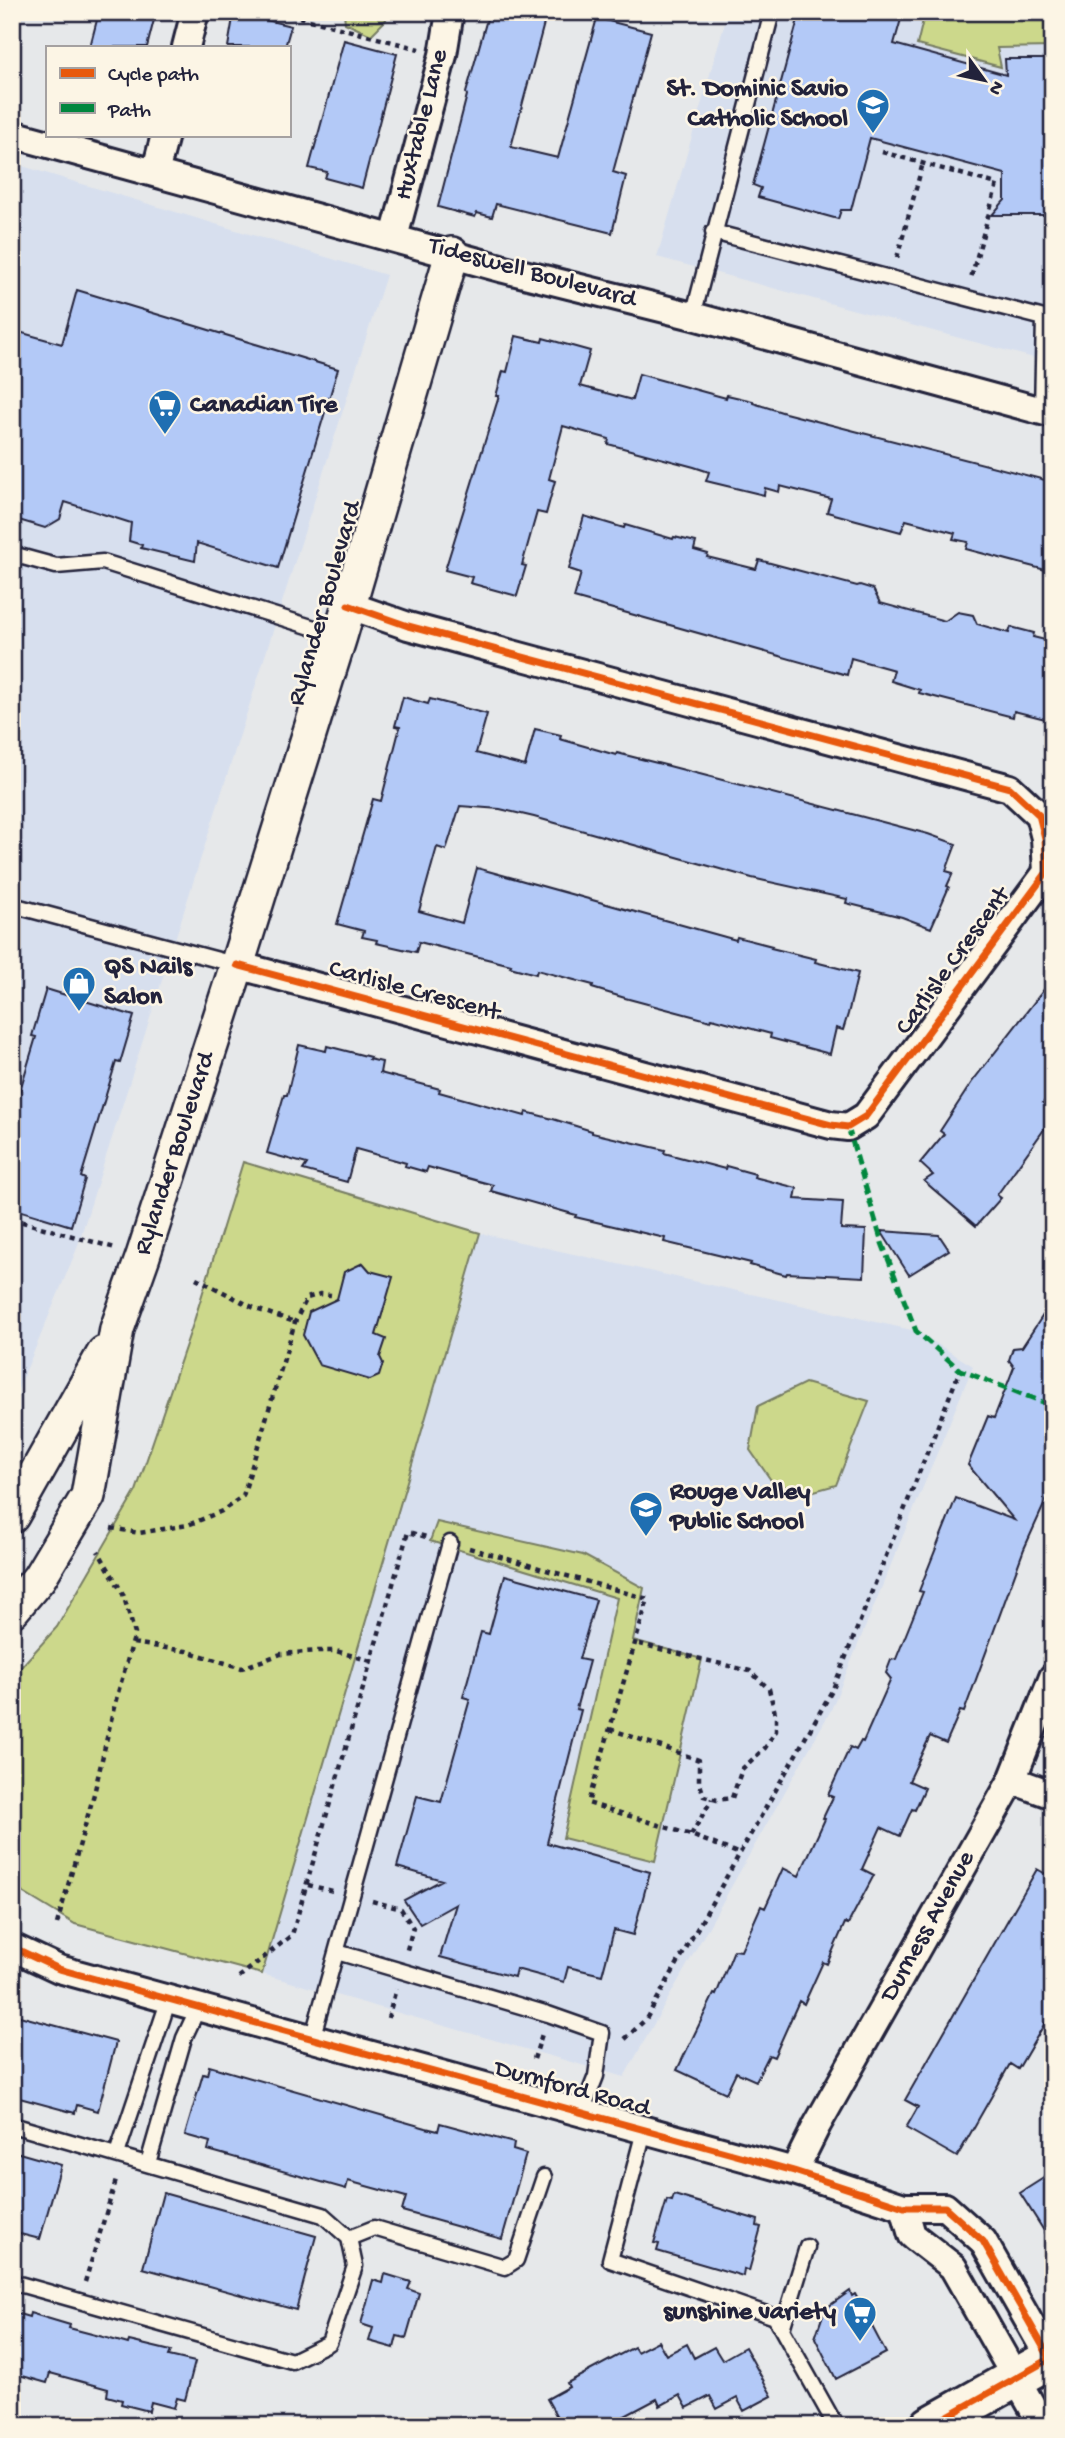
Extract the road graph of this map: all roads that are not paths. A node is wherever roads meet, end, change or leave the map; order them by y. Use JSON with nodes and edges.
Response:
{"nodes":[{"id":1,"x":195,"y":12,"type":"edge"},
{"id":2,"x":450,"y":12,"type":"edge"},
{"id":3,"x":772,"y":12,"type":"edge"},
{"id":4,"x":186,"y":46,"type":"edge"},
{"id":5,"x":12,"y":134,"type":"edge"},
{"id":6,"x":165,"y":136,"type":"edge"},
{"id":7,"x":155,"y":173,"type":"junction"},
{"id":8,"x":713,"y":232,"type":"junction"},
{"id":9,"x":394,"y":237,"type":"junction"},
{"id":10,"x":452,"y":254,"type":"junction"},
{"id":11,"x":693,"y":316,"type":"junction"},
{"id":12,"x":1047,"y":412,"type":"edge"},
{"id":13,"x":12,"y":554,"type":"edge"},
{"id":14,"x":348,"y":605,"type":"junction"},
{"id":15,"x":340,"y":636,"type":"junction"},
{"id":16,"x":12,"y":905,"type":"edge"},
{"id":17,"x":237,"y":965,"type":"junction"},
{"id":18,"x":117,"y":1329,"type":"junction"},
{"id":19,"x":12,"y":1516,"type":"edge"},
{"id":20,"x":450,"y":1543,"type":"road end"},
{"id":21,"x":12,"y":1610,"type":"edge"},
{"id":22,"x":1053,"y":1676,"type":"edge"},
{"id":23,"x":1012,"y":1780,"type":"junction"},
{"id":24,"x":1053,"y":1795,"type":"edge"},
{"id":25,"x":12,"y":1947,"type":"edge"},
{"id":26,"x":337,"y":1952,"type":"junction"},
{"id":27,"x":169,"y":1998,"type":"junction"},
{"id":28,"x":199,"y":2006,"type":"junction"},
{"id":29,"x":312,"y":2039,"type":"junction"},
{"id":30,"x":580,"y":2114,"type":"junction"},
{"id":31,"x":12,"y":2125,"type":"edge"},
{"id":32,"x":644,"y":2131,"type":"junction"},
{"id":33,"x":120,"y":2155,"type":"junction"},
{"id":34,"x":148,"y":2163,"type":"junction"},
{"id":35,"x":794,"y":2171,"type":"junction"},
{"id":36,"x":544,"y":2177,"type":"dead end"},
{"id":37,"x":904,"y":2207,"type":"junction"},
{"id":38,"x":349,"y":2238,"type":"junction"},
{"id":39,"x":807,"y":2247,"type":"dead end"},
{"id":40,"x":12,"y":2282,"type":"edge"},
{"id":41,"x":782,"y":2329,"type":"junction"},
{"id":42,"x":1052,"y":2360,"type":"edge"},
{"id":43,"x":1017,"y":2377,"type":"junction"},
{"id":44,"x":836,"y":2426,"type":"edge"},
{"id":45,"x":930,"y":2426,"type":"edge"},
{"id":46,"x":1043,"y":2426,"type":"edge"}],
"edges":[{"from":1,"to":4,"type":"street"},
{"from":2,"to":9,"type":"street","name":"Huxtable Lane"},
{"from":3,"to":8,"type":"lane"},
{"from":5,"to":7,"type":"street","name":"Tideswell Boulevard"},
{"from":6,"to":7,"type":"street"},
{"from":7,"to":9,"type":"street","name":"Tideswell Boulevard"},
{"from":8,"to":11,"type":"lane"},
{"from":8,"to":12,"type":"lane"},
{"from":9,"to":10,"type":"street","name":"Tideswell Boulevard"},
{"from":10,"to":11,"type":"street","name":"Tideswell Boulevard"},
{"from":10,"to":14,"type":"street","name":"Rylander Boulevard"},
{"from":11,"to":12,"type":"street","name":"Tideswell Boulevard"},
{"from":13,"to":15,"type":"lane"},
{"from":14,"to":15,"type":"street","name":"Rylander Boulevard"},
{"from":14,"to":17,"type":"street","name":"Carlisle Crescent"},
{"from":15,"to":17,"type":"street","name":"Rylander Boulevard"},
{"from":16,"to":17,"type":"lane"},
{"from":17,"to":18,"type":"street","name":"Rylander Boulevard"},
{"from":18,"to":19,"type":"street","name":"Rylander Boulevard"},
{"from":18,"to":21,"type":"street","name":"Rylander Boulevard"},
{"from":20,"to":26,"type":"lane"},
{"from":22,"to":23,"type":"street","name":"Durness Avenue"},
{"from":23,"to":24,"type":"street"},
{"from":23,"to":35,"type":"street","name":"Durness Avenue"},
{"from":25,"to":27,"type":"street","name":"Durnford Road"},
{"from":26,"to":29,"type":"lane"},
{"from":26,"to":30,"type":"lane"},
{"from":27,"to":28,"type":"street","name":"Durnford Road"},
{"from":27,"to":33,"type":"lane"},
{"from":28,"to":29,"type":"street","name":"Durnford Road"},
{"from":28,"to":34,"type":"lane"},
{"from":29,"to":30,"type":"street","name":"Durnford Road"},
{"from":30,"to":32,"type":"street","name":"Durnford Road"},
{"from":31,"to":33,"type":"lane"},
{"from":32,"to":35,"type":"street","name":"Durnford Road"},
{"from":32,"to":41,"type":"lane"},
{"from":33,"to":34,"type":"lane"},
{"from":34,"to":38,"type":"lane"},
{"from":35,"to":37,"type":"street","name":"Durnford Road"},
{"from":36,"to":38,"type":"lane"},
{"from":37,"to":42,"type":"street","name":"Durnford Road"},
{"from":37,"to":43,"type":"street"},
{"from":38,"to":40,"type":"lane"},
{"from":39,"to":41,"type":"lane"},
{"from":41,"to":44,"type":"lane"},
{"from":42,"to":43,"type":"main road"},
{"from":43,"to":45,"type":"main road"},
{"from":43,"to":46,"type":"street"}]}
